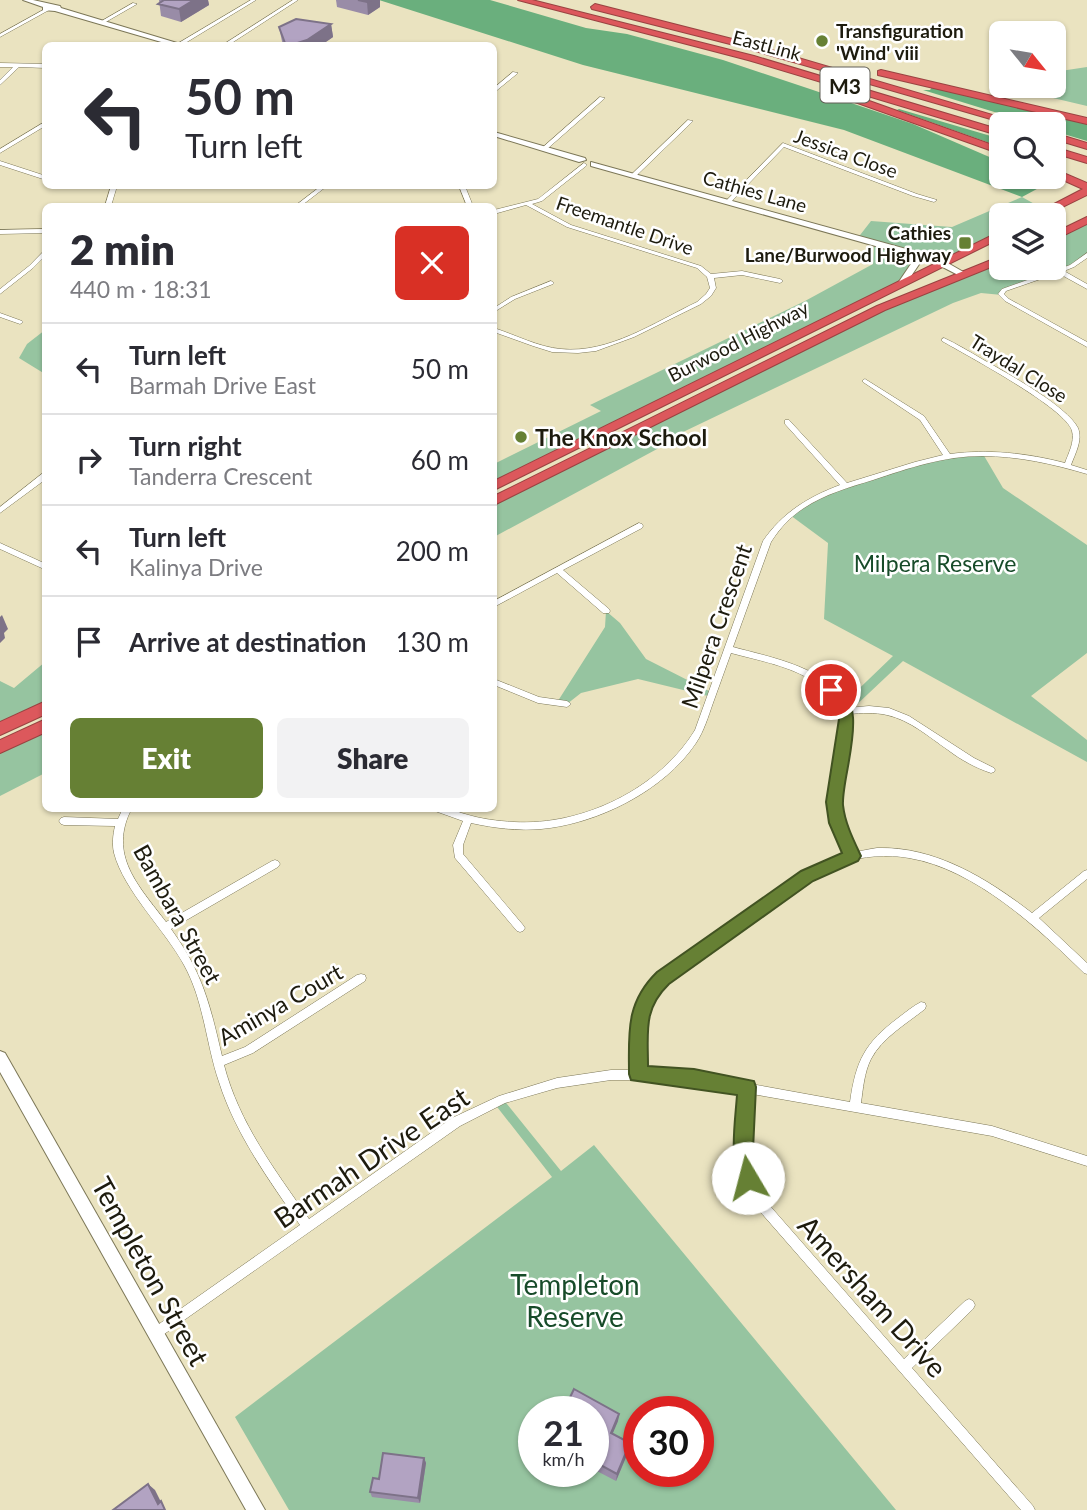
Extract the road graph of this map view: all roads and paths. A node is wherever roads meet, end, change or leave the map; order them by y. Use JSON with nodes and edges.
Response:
{"nodes":[{"id":1,"x":26,"y":0,"type":"edge"},
{"id":2,"x":254,"y":0,"type":"edge"},
{"id":3,"x":296,"y":0,"type":"edge"},
{"id":4,"x":522,"y":0,"type":"edge"},
{"id":5,"x":565,"y":0,"type":"edge"},
{"id":6,"x":135,"y":4,"type":"dead end"},
{"id":7,"x":50,"y":9,"type":"junction"},
{"id":8,"x":102,"y":22,"type":"junction"},
{"id":9,"x":0,"y":36,"type":"edge"},
{"id":10,"x":172,"y":42,"type":"edge"},
{"id":11,"x":187,"y":42,"type":"edge"},
{"id":12,"x":229,"y":42,"type":"edge"},
{"id":13,"x":687,"y":42,"type":"junction"},
{"id":14,"x":741,"y":44,"type":"junction"},
{"id":15,"x":0,"y":65,"type":"edge"},
{"id":16,"x":18,"y":65,"type":"junction"},
{"id":17,"x":42,"y":66,"type":"edge"},
{"id":18,"x":515,"y":73,"type":"dead end"},
{"id":19,"x":0,"y":83,"type":"edge"},
{"id":20,"x":497,"y":88,"type":"edge"},
{"id":21,"x":602,"y":98,"type":"dead end"},
{"id":22,"x":989,"y":116,"type":"edge"},
{"id":23,"x":690,"y":121,"type":"dead end"},
{"id":24,"x":1087,"y":121,"type":"edge"},
{"id":25,"x":42,"y":126,"type":"edge"},
{"id":26,"x":989,"y":129,"type":"edge"},
{"id":27,"x":497,"y":135,"type":"edge"},
{"id":28,"x":1066,"y":140,"type":"edge"},
{"id":29,"x":989,"y":146,"type":"edge"},
{"id":30,"x":1087,"y":146,"type":"edge"},
{"id":31,"x":544,"y":149,"type":"junction"},
{"id":32,"x":0,"y":151,"type":"edge"},
{"id":33,"x":1066,"y":154,"type":"edge"},
{"id":34,"x":1087,"y":160,"type":"edge"},
{"id":35,"x":0,"y":163,"type":"edge"},
{"id":36,"x":587,"y":163,"type":"junction"},
{"id":37,"x":634,"y":175,"type":"junction"},
{"id":38,"x":42,"y":177,"type":"edge"},
{"id":39,"x":1066,"y":178,"type":"edge"},
{"id":40,"x":320,"y":189,"type":"edge"},
{"id":41,"x":1087,"y":189,"type":"edge"},
{"id":42,"x":934,"y":200,"type":"dead end"},
{"id":43,"x":728,"y":202,"type":"junction"},
{"id":44,"x":302,"y":203,"type":"edge"},
{"id":45,"x":1062,"y":203,"type":"edge"},
{"id":46,"x":529,"y":205,"type":"junction"},
{"id":47,"x":497,"y":211,"type":"edge"},
{"id":48,"x":1087,"y":220,"type":"edge"},
{"id":49,"x":42,"y":231,"type":"edge"},
{"id":50,"x":1066,"y":231,"type":"edge"},
{"id":51,"x":0,"y":232,"type":"edge"},
{"id":52,"x":989,"y":240,"type":"edge"},
{"id":53,"x":907,"y":254,"type":"junction"},
{"id":54,"x":42,"y":255,"type":"edge"},
{"id":55,"x":1087,"y":255,"type":"edge"},
{"id":56,"x":918,"y":260,"type":"junction"},
{"id":57,"x":989,"y":264,"type":"edge"},
{"id":58,"x":939,"y":265,"type":"junction"},
{"id":59,"x":1066,"y":267,"type":"edge"},
{"id":60,"x":963,"y":274,"type":"junction"},
{"id":61,"x":1066,"y":275,"type":"edge"},
{"id":62,"x":710,"y":276,"type":"junction"},
{"id":63,"x":1033,"y":280,"type":"edge"},
{"id":64,"x":780,"y":281,"type":"dead end"},
{"id":65,"x":551,"y":283,"type":"dead end"},
{"id":66,"x":902,"y":283,"type":"junction"},
{"id":67,"x":1087,"y":287,"type":"edge"},
{"id":68,"x":0,"y":292,"type":"edge"},
{"id":69,"x":866,"y":300,"type":"junction"},
{"id":70,"x":497,"y":308,"type":"edge"},
{"id":71,"x":881,"y":308,"type":"junction"},
{"id":72,"x":0,"y":315,"type":"edge"},
{"id":73,"x":20,"y":322,"type":"dead end"},
{"id":74,"x":497,"y":331,"type":"edge"},
{"id":75,"x":944,"y":340,"type":"dead end"},
{"id":76,"x":1087,"y":345,"type":"edge"},
{"id":77,"x":865,"y":380,"type":"dead end"},
{"id":78,"x":787,"y":422,"type":"dead end"},
{"id":79,"x":947,"y":455,"type":"junction"},
{"id":80,"x":1067,"y":466,"type":"junction"},
{"id":81,"x":1087,"y":472,"type":"edge"},
{"id":82,"x":42,"y":478,"type":"edge"},
{"id":83,"x":497,"y":484,"type":"edge"},
{"id":84,"x":845,"y":486,"type":"junction"},
{"id":85,"x":497,"y":500,"type":"edge"},
{"id":86,"x":0,"y":512,"type":"edge"},
{"id":87,"x":639,"y":526,"type":"dead end"},
{"id":88,"x":0,"y":546,"type":"edge"},
{"id":89,"x":42,"y":565,"type":"edge"},
{"id":90,"x":558,"y":570,"type":"junction"},
{"id":91,"x":497,"y":602,"type":"edge"},
{"id":92,"x":606,"y":611,"type":"dead end"},
{"id":93,"x":729,"y":649,"type":"junction"},
{"id":94,"x":497,"y":683,"type":"edge"},
{"id":95,"x":567,"y":705,"type":"dead end"},
{"id":96,"x":42,"y":709,"type":"edge"},
{"id":97,"x":845,"y":711,"type":"junction"},
{"id":98,"x":42,"y":727,"type":"edge"},
{"id":99,"x":0,"y":729,"type":"edge"},
{"id":100,"x":0,"y":747,"type":"edge"},
{"id":101,"x":991,"y":769,"type":"dead end"},
{"id":102,"x":126,"y":812,"type":"edge"},
{"id":103,"x":448,"y":812,"type":"edge"},
{"id":104,"x":468,"y":820,"type":"junction"},
{"id":105,"x":64,"y":821,"type":"dead end"},
{"id":106,"x":121,"y":823,"type":"junction"},
{"id":107,"x":852,"y":856,"type":"junction"},
{"id":108,"x":275,"y":864,"type":"dead end"},
{"id":109,"x":1087,"y":874,"type":"edge"},
{"id":110,"x":1031,"y":919,"type":"junction"},
{"id":111,"x":166,"y":927,"type":"junction"},
{"id":112,"x":520,"y":928,"type":"dead end"},
{"id":113,"x":1087,"y":970,"type":"edge"},
{"id":114,"x":361,"y":978,"type":"dead end"},
{"id":115,"x":921,"y":1006,"type":"dead end"},
{"id":116,"x":0,"y":1058,"type":"edge"},
{"id":117,"x":218,"y":1062,"type":"junction"},
{"id":118,"x":638,"y":1074,"type":"junction"},
{"id":119,"x":747,"y":1087,"type":"junction"},
{"id":120,"x":855,"y":1107,"type":"junction"},
{"id":121,"x":1087,"y":1161,"type":"edge"},
{"id":122,"x":307,"y":1225,"type":"junction"},
{"id":123,"x":969,"y":1305,"type":"dead end"},
{"id":124,"x":156,"y":1333,"type":"junction"},
{"id":125,"x":904,"y":1367,"type":"junction"},
{"id":126,"x":256,"y":1510,"type":"edge"},
{"id":127,"x":1029,"y":1510,"type":"edge"}],
"edges":[{"from":1,"to":7,"type":"street"},
{"from":2,"to":11,"type":"street"},
{"from":3,"to":12,"type":"street"},
{"from":4,"to":13,"type":"highway","name":"EastLink","number":"M3"},
{"from":5,"to":14,"type":"highway","name":"EastLink","number":"M3"},
{"from":6,"to":8,"type":"street"},
{"from":7,"to":8,"type":"street"},
{"from":7,"to":9,"type":"street"},
{"from":8,"to":10,"type":"street"},
{"from":13,"to":26,"type":"highway","name":"EastLink","number":"M3"},
{"from":13,"to":29,"type":"highway"},
{"from":14,"to":22,"type":"highway","name":"EastLink","number":"M3"},
{"from":14,"to":24,"type":"highway"},
{"from":15,"to":16,"type":"street"},
{"from":16,"to":17,"type":"street"},
{"from":16,"to":19,"type":"street"},
{"from":18,"to":20,"type":"street"},
{"from":21,"to":31,"type":"street"},
{"from":23,"to":37,"type":"street"},
{"from":25,"to":32,"type":"street"},
{"from":27,"to":31,"type":"street","name":"Cathies Lane"},
{"from":28,"to":30,"type":"highway"},
{"from":31,"to":36,"type":"street","name":"Cathies Lane"},
{"from":33,"to":34,"type":"highway"},
{"from":35,"to":38,"type":"street"},
{"from":36,"to":37,"type":"street","name":"Cathies Lane"},
{"from":36,"to":46,"type":"street"},
{"from":37,"to":43,"type":"street","name":"Cathies Lane"},
{"from":39,"to":41,"type":"highway"},
{"from":40,"to":44,"type":"street"},
{"from":41,"to":45,"type":"highway"},
{"from":42,"to":43,"type":"street","name":"Jessica Close"},
{"from":43,"to":53,"type":"street","name":"Cathies Lane"},
{"from":46,"to":47,"type":"street"},
{"from":46,"to":62,"type":"street","name":"Freemantle Drive"},
{"from":48,"to":50,"type":"highway"},
{"from":49,"to":51,"type":"street"},
{"from":52,"to":58,"type":"highway","name":"Burwood Highway"},
{"from":53,"to":56,"type":"street","name":"Cathies Lane"},
{"from":53,"to":58,"type":"street","name":"Cathies Lane"},
{"from":54,"to":68,"type":"street"},
{"from":55,"to":59,"type":"street"},
{"from":56,"to":58,"type":"street","name":"Cathies Lane"},
{"from":56,"to":66,"type":"street"},
{"from":57,"to":60,"type":"highway","name":"Burwood Highway"},
{"from":58,"to":60,"type":"street","name":"Cathies Lane"},
{"from":58,"to":66,"type":"highway","name":"Burwood Highway"},
{"from":60,"to":71,"type":"highway","name":"Burwood Highway"},
{"from":61,"to":67,"type":"street"},
{"from":62,"to":64,"type":"street"},
{"from":62,"to":74,"type":"street","name":"Freemantle Drive"},
{"from":63,"to":76,"type":"street"},
{"from":65,"to":70,"type":"street"},
{"from":66,"to":69,"type":"highway","name":"Burwood Highway"},
{"from":69,"to":71,"type":"highway"},
{"from":69,"to":83,"type":"highway","name":"Burwood Highway"},
{"from":71,"to":85,"type":"highway","name":"Burwood Highway"},
{"from":72,"to":73,"type":"street"},
{"from":75,"to":80,"type":"street","name":"Traydal Close"},
{"from":77,"to":79,"type":"street"},
{"from":78,"to":84,"type":"street"},
{"from":79,"to":80,"type":"street","name":"Milpera Crescent"},
{"from":79,"to":84,"type":"street","name":"Milpera Crescent"},
{"from":80,"to":81,"type":"street","name":"Milpera Crescent"},
{"from":82,"to":86,"type":"street"},
{"from":84,"to":93,"type":"street","name":"Milpera Crescent"},
{"from":87,"to":90,"type":"street"},
{"from":88,"to":89,"type":"street"},
{"from":90,"to":91,"type":"street"},
{"from":90,"to":92,"type":"street"},
{"from":93,"to":97,"type":"street"},
{"from":93,"to":104,"type":"street","name":"Milpera Crescent"},
{"from":94,"to":95,"type":"street"},
{"from":96,"to":99,"type":"highway"},
{"from":97,"to":101,"type":"street"},
{"from":97,"to":107,"type":"street"},
{"from":98,"to":100,"type":"highway"},
{"from":102,"to":106,"type":"street","name":"Bambara Street"},
{"from":103,"to":104,"type":"street","name":"Milpera Crescent"},
{"from":104,"to":112,"type":"street"},
{"from":105,"to":106,"type":"street"},
{"from":106,"to":111,"type":"street","name":"Bambara Street"},
{"from":107,"to":110,"type":"street"},
{"from":107,"to":118,"type":"street"},
{"from":108,"to":111,"type":"street"},
{"from":109,"to":110,"type":"street"},
{"from":110,"to":113,"type":"street"},
{"from":111,"to":117,"type":"street","name":"Bambara Street"},
{"from":114,"to":117,"type":"street","name":"Aminya Court"},
{"from":115,"to":120,"type":"street"},
{"from":116,"to":124,"type":"street","name":"Templeton Street"},
{"from":117,"to":122,"type":"street","name":"Bambara Street"},
{"from":118,"to":119,"type":"street","name":"Barmah Drive East"},
{"from":118,"to":122,"type":"street","name":"Barmah Drive East"},
{"from":119,"to":120,"type":"street","name":"Barmah Drive East"},
{"from":119,"to":125,"type":"street","name":"Amersham Drive"},
{"from":120,"to":121,"type":"street","name":"Barmah Drive East"},
{"from":122,"to":124,"type":"street","name":"Barmah Drive East"},
{"from":123,"to":125,"type":"street"},
{"from":124,"to":126,"type":"street","name":"Templeton Street"},
{"from":125,"to":127,"type":"street","name":"Amersham Drive"}]}
